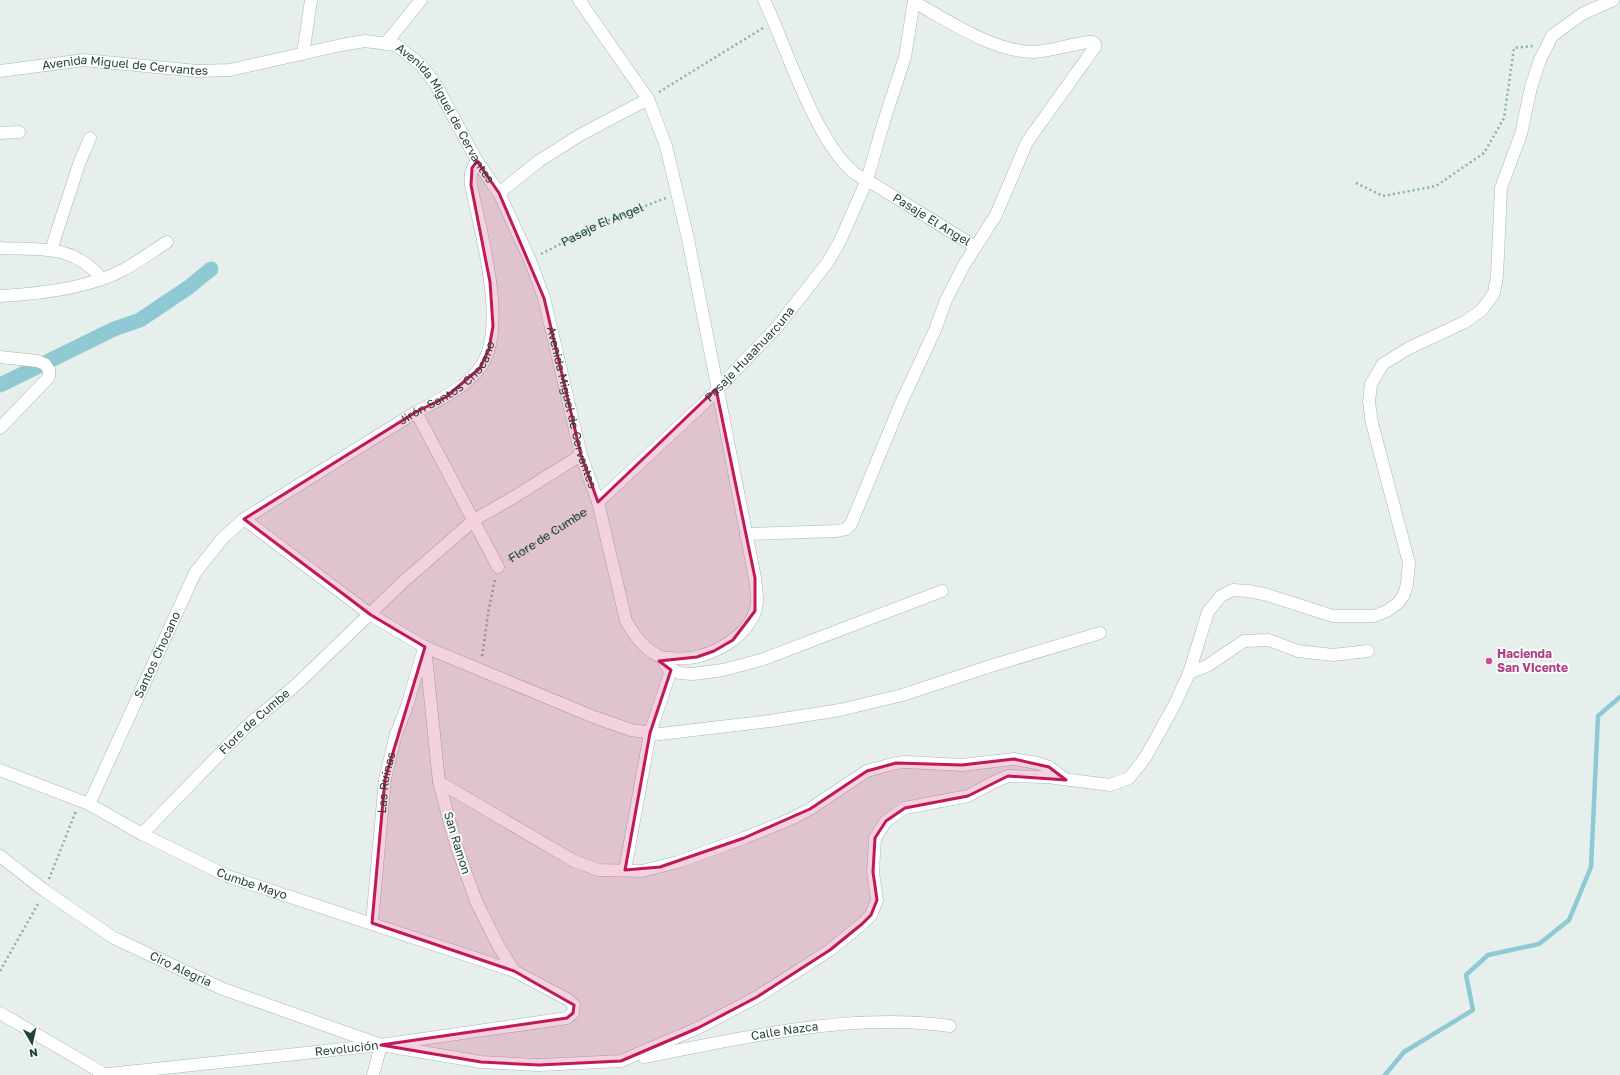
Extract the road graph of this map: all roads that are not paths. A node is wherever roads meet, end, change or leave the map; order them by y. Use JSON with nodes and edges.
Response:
{"nodes":[{"id":1,"x":311,"y":0,"type":"edge"},
{"id":2,"x":421,"y":0,"type":"edge"},
{"id":3,"x":579,"y":0,"type":"edge"},
{"id":4,"x":764,"y":0,"type":"edge"},
{"id":5,"x":1613,"y":0,"type":"edge"},
{"id":6,"x":914,"y":1,"type":"edge"},
{"id":7,"x":386,"y":43,"type":"junction"},
{"id":8,"x":303,"y":54,"type":"junction"},
{"id":9,"x":0,"y":71,"type":"edge"},
{"id":10,"x":648,"y":99,"type":"junction"},
{"id":11,"x":0,"y":132,"type":"edge"},
{"id":12,"x":19,"y":132,"type":"dead end"},
{"id":13,"x":90,"y":138,"type":"dead end"},
{"id":14,"x":477,"y":161,"type":"junction"},
{"id":15,"x":867,"y":180,"type":"junction"},
{"id":16,"x":499,"y":193,"type":"junction"},
{"id":17,"x":167,"y":242,"type":"dead end"},
{"id":18,"x":976,"y":247,"type":"junction"},
{"id":19,"x":0,"y":248,"type":"edge"},
{"id":20,"x":52,"y":250,"type":"junction"},
{"id":21,"x":101,"y":278,"type":"junction"},
{"id":22,"x":0,"y":296,"type":"edge"},
{"id":23,"x":0,"y":357,"type":"edge"},
{"id":24,"x":716,"y":389,"type":"junction"},
{"id":25,"x":416,"y":412,"type":"junction"},
{"id":26,"x":0,"y":428,"type":"edge"},
{"id":27,"x":581,"y":455,"type":"junction"},
{"id":28,"x":598,"y":502,"type":"junction"},
{"id":29,"x":244,"y":519,"type":"junction"},
{"id":30,"x":474,"y":520,"type":"junction"},
{"id":31,"x":746,"y":534,"type":"junction"},
{"id":32,"x":498,"y":567,"type":"road end"},
{"id":33,"x":942,"y":592,"type":"dead end"},
{"id":34,"x":371,"y":615,"type":"junction"},
{"id":35,"x":1100,"y":633,"type":"dead end"},
{"id":36,"x":425,"y":647,"type":"junction"},
{"id":37,"x":1368,"y":651,"type":"dead end"},
{"id":38,"x":661,"y":657,"type":"junction"},
{"id":39,"x":671,"y":670,"type":"junction"},
{"id":40,"x":1189,"y":673,"type":"junction"},
{"id":41,"x":650,"y":732,"type":"junction"},
{"id":42,"x":0,"y":770,"type":"edge"},
{"id":43,"x":1066,"y":780,"type":"junction"},
{"id":44,"x":439,"y":782,"type":"junction"},
{"id":45,"x":89,"y":804,"type":"junction"},
{"id":46,"x":142,"y":834,"type":"junction"},
{"id":47,"x":0,"y":856,"type":"edge"},
{"id":48,"x":625,"y":870,"type":"junction"},
{"id":49,"x":372,"y":923,"type":"junction"},
{"id":50,"x":514,"y":970,"type":"junction"},
{"id":51,"x":567,"y":999,"type":"joint"},
{"id":52,"x":0,"y":1013,"type":"edge"},
{"id":53,"x":950,"y":1026,"type":"dead end"},
{"id":54,"x":381,"y":1044,"type":"junction"},
{"id":55,"x":621,"y":1061,"type":"junction"},
{"id":56,"x":104,"y":1075,"type":"edge"},
{"id":57,"x":373,"y":1075,"type":"edge"}],
"edges":[{"from":1,"to":8,"type":"street"},
{"from":2,"to":7,"type":"street"},
{"from":3,"to":10,"type":"street"},
{"from":4,"to":15,"type":"street","name":"Pasaje El Angel"},
{"from":5,"to":40,"type":"street"},
{"from":6,"to":15,"type":"street","name":"Pasaje Huaahuarcuna"},
{"from":6,"to":18,"type":"street"},
{"from":7,"to":8,"type":"street","name":"Avenida Miguel de Cervantes"},
{"from":7,"to":14,"type":"street","name":"Avenida Miguel de Cervantes"},
{"from":8,"to":9,"type":"street","name":"Avenida Miguel de Cervantes"},
{"from":10,"to":16,"type":"street"},
{"from":10,"to":24,"type":"street"},
{"from":11,"to":12,"type":"street"},
{"from":13,"to":20,"type":"street"},
{"from":14,"to":16,"type":"street","name":"Avenida Miguel de Cervantes"},
{"from":14,"to":25,"type":"street","name":"Jirón Santos Chocano"},
{"from":15,"to":18,"type":"street","name":"Pasaje El Angel"},
{"from":15,"to":24,"type":"street","name":"Pasaje Huaahuarcuna"},
{"from":16,"to":27,"type":"street","name":"Avenida Miguel de Cervantes"},
{"from":17,"to":21,"type":"street"},
{"from":18,"to":31,"type":"street"},
{"from":19,"to":20,"type":"street"},
{"from":20,"to":21,"type":"street"},
{"from":21,"to":22,"type":"street"},
{"from":23,"to":26,"type":"street"},
{"from":24,"to":28,"type":"street","name":"Pasaje Huaahuarcuna"},
{"from":24,"to":31,"type":"street"},
{"from":25,"to":29,"type":"street","name":"Jirón Santos Chocano"},
{"from":25,"to":30,"type":"street"},
{"from":27,"to":28,"type":"street","name":"Avenida Miguel de Cervantes"},
{"from":27,"to":30,"type":"street","name":"Flore de Cumbe"},
{"from":28,"to":38,"type":"street","name":"Avenida Miguel de Cervantes"},
{"from":29,"to":34,"type":"street"},
{"from":29,"to":45,"type":"street","name":"Santos Chocano"},
{"from":30,"to":32,"type":"street"},
{"from":30,"to":34,"type":"street","name":"Flore de Cumbe"},
{"from":31,"to":38,"type":"street"},
{"from":33,"to":39,"type":"street"},
{"from":34,"to":36,"type":"street"},
{"from":34,"to":46,"type":"street","name":"Flore de Cumbe"},
{"from":35,"to":41,"type":"street"},
{"from":36,"to":41,"type":"street"},
{"from":36,"to":44,"type":"street","name":"San Ramon"},
{"from":36,"to":49,"type":"street","name":"Las Ruinas"},
{"from":37,"to":40,"type":"street"},
{"from":38,"to":39,"type":"street"},
{"from":39,"to":41,"type":"street"},
{"from":40,"to":43,"type":"street"},
{"from":41,"to":48,"type":"street"},
{"from":42,"to":45,"type":"street","name":"Cumbe Mayo"},
{"from":43,"to":48,"type":"street"},
{"from":43,"to":55,"type":"street"},
{"from":44,"to":48,"type":"street"},
{"from":44,"to":50,"type":"street","name":"San Ramon"},
{"from":45,"to":46,"type":"street","name":"Cumbe Mayo"},
{"from":46,"to":49,"type":"street","name":"Cumbe Mayo"},
{"from":47,"to":54,"type":"street","name":"Ciro Alegria"},
{"from":49,"to":50,"type":"street","name":"Cumbe Mayo"},
{"from":50,"to":51,"type":"street","name":"San Ramon"},
{"from":51,"to":54,"type":"street","name":"Revolución"},
{"from":52,"to":56,"type":"street"},
{"from":53,"to":55,"type":"street","name":"Calle Nazca"},
{"from":54,"to":55,"type":"street"},
{"from":54,"to":56,"type":"street","name":"Revolución"},
{"from":54,"to":57,"type":"street"}]}
